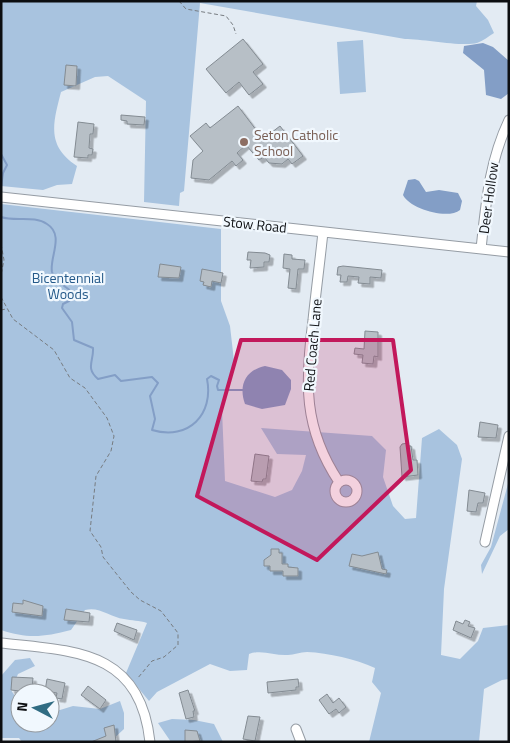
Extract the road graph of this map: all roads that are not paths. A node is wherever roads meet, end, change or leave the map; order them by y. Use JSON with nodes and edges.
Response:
{"nodes":[{"id":1,"x":509,"y":120,"type":"edge"},
{"id":2,"x":1,"y":197,"type":"edge"},
{"id":3,"x":323,"y":232,"type":"junction"},
{"id":4,"x":481,"y":248,"type":"junction"},
{"id":5,"x":509,"y":252,"type":"edge"},
{"id":6,"x":509,"y":436,"type":"edge"},
{"id":7,"x":339,"y":482,"type":"dead end"},
{"id":8,"x":486,"y":542,"type":"dead end"},
{"id":9,"x":1,"y":643,"type":"edge"},
{"id":10,"x":296,"y":729,"type":"dead end"},
{"id":11,"x":150,"y":742,"type":"edge"},
{"id":12,"x":301,"y":742,"type":"edge"}],
"edges":[{"from":1,"to":4,"type":"street","name":"Deer Hollow"},
{"from":2,"to":3,"type":"street","name":"Stow Road"},
{"from":3,"to":4,"type":"street","name":"Stow Road"},
{"from":3,"to":7,"type":"street","name":"Red Coach Lane"},
{"from":4,"to":5,"type":"street","name":"Stow Road"},
{"from":6,"to":8,"type":"street"},
{"from":9,"to":11,"type":"street"},
{"from":10,"to":12,"type":"street"}]}
